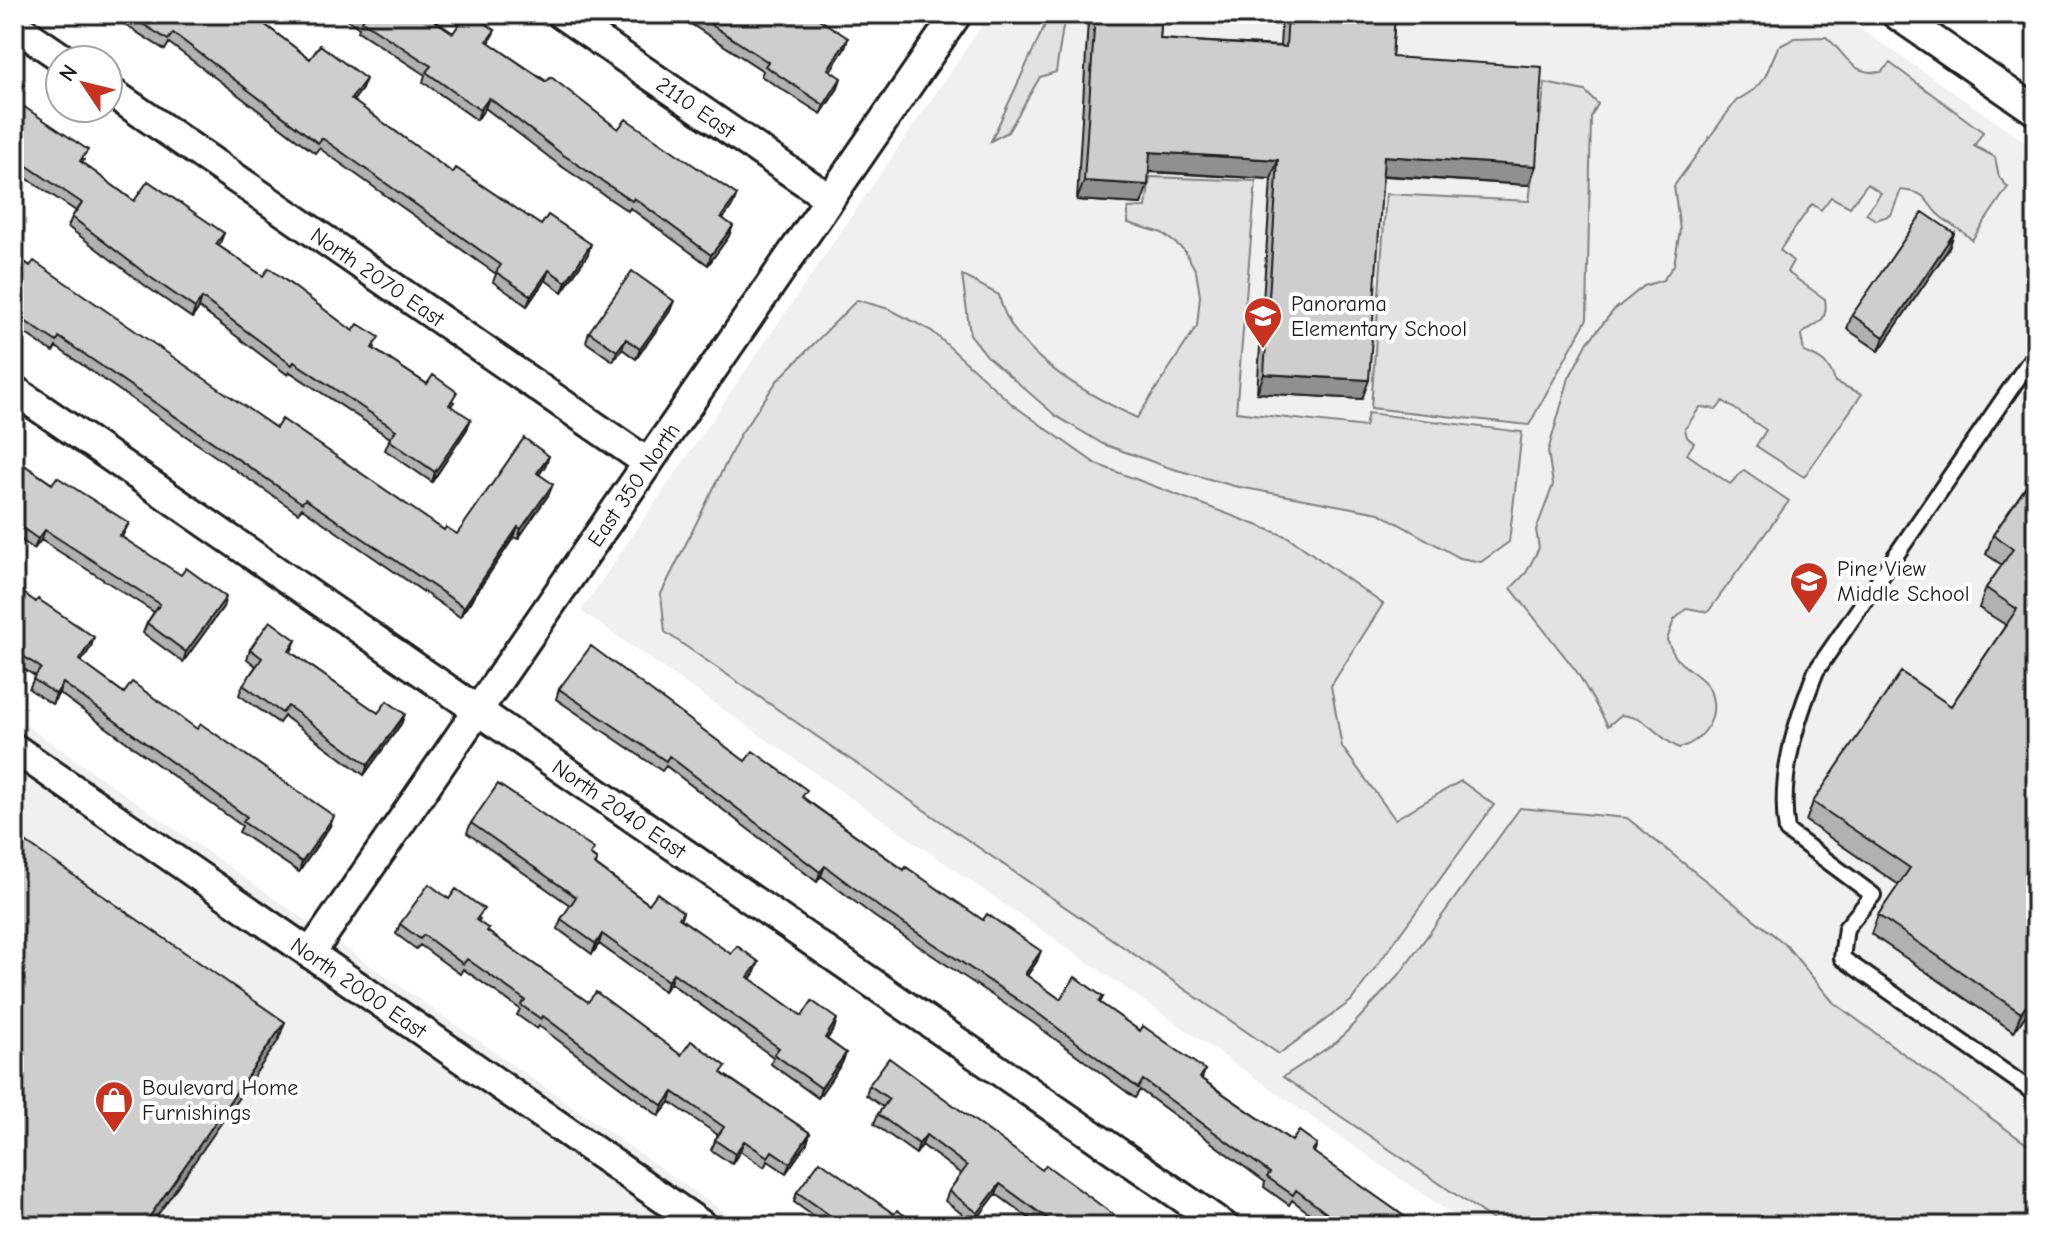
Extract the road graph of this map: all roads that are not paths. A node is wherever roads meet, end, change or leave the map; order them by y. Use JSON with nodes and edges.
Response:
{"nodes":[{"id":1,"x":561,"y":14,"type":"edge"},
{"id":2,"x":957,"y":14,"type":"edge"},
{"id":3,"x":1896,"y":14,"type":"edge"},
{"id":4,"x":14,"y":25,"type":"edge"},
{"id":5,"x":44,"y":46,"type":"edge"},
{"id":6,"x":124,"y":101,"type":"edge"},
{"id":7,"x":2036,"y":111,"type":"edge"},
{"id":8,"x":830,"y":199,"type":"junction"},
{"id":9,"x":2036,"y":352,"type":"edge"},
{"id":10,"x":14,"y":390,"type":"edge"},
{"id":11,"x":648,"y":463,"type":"junction"},
{"id":12,"x":478,"y":711,"type":"junction"},
{"id":13,"x":14,"y":748,"type":"edge"},
{"id":14,"x":310,"y":954,"type":"junction"},
{"id":15,"x":2036,"y":1094,"type":"edge"},
{"id":16,"x":1184,"y":1215,"type":"edge"},
{"id":17,"x":703,"y":1226,"type":"edge"},
{"id":18,"x":1224,"y":1226,"type":"edge"}],
"edges":[{"from":1,"to":8,"type":"street","name":"2110 East"},
{"from":2,"to":8,"type":"street","name":"East 350 North"},
{"from":3,"to":7,"type":"street"},
{"from":4,"to":5,"type":"street"},
{"from":6,"to":11,"type":"street","name":"North 2070 East"},
{"from":8,"to":11,"type":"street","name":"East 350 North"},
{"from":9,"to":15,"type":"lane"},
{"from":10,"to":12,"type":"street","name":"North 2040 East"},
{"from":11,"to":12,"type":"street","name":"East 350 North"},
{"from":12,"to":14,"type":"street","name":"East 350 North"},
{"from":12,"to":16,"type":"street","name":"North 2040 East"},
{"from":13,"to":14,"type":"street","name":"North 2000 East"},
{"from":14,"to":17,"type":"street","name":"North 2000 East"},
{"from":16,"to":18,"type":"street","name":"North 2040 East"}]}
